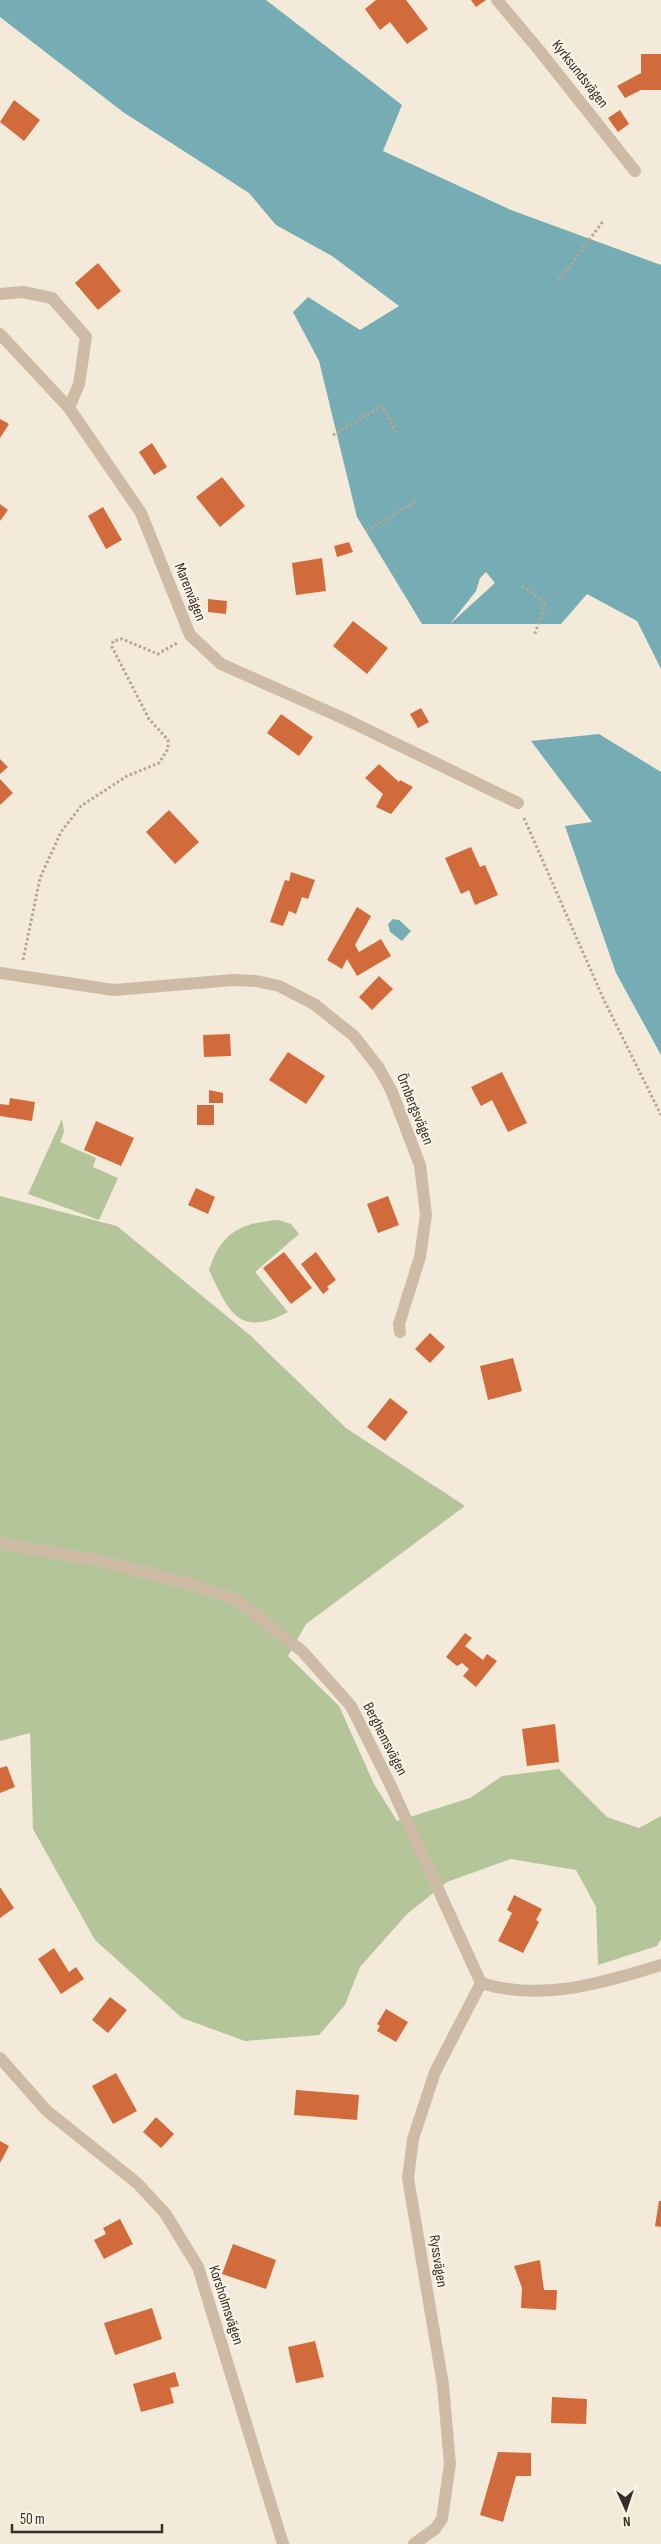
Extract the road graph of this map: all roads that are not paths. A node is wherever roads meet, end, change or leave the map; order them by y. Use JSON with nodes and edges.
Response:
{"nodes":[{"id":1,"x":497,"y":0,"type":"edge"},
{"id":2,"x":635,"y":171,"type":"dead end"},
{"id":3,"x":0,"y":294,"type":"edge"},
{"id":4,"x":0,"y":334,"type":"edge"},
{"id":5,"x":69,"y":408,"type":"junction"},
{"id":6,"x":518,"y":803,"type":"road end"},
{"id":7,"x":0,"y":973,"type":"edge"},
{"id":8,"x":400,"y":1332,"type":"dead end"},
{"id":9,"x":0,"y":1542,"type":"edge"},
{"id":10,"x":661,"y":1965,"type":"edge"},
{"id":11,"x":480,"y":1983,"type":"junction"},
{"id":12,"x":0,"y":2058,"type":"edge"},
{"id":13,"x":283,"y":2544,"type":"edge"},
{"id":14,"x":414,"y":2544,"type":"edge"}],
"edges":[{"from":1,"to":2,"type":"street","name":"Kyrksundsvägen"},
{"from":3,"to":5,"type":"street"},
{"from":4,"to":5,"type":"street","name":"Marenvägen"},
{"from":5,"to":6,"type":"street","name":"Marenvägen"},
{"from":7,"to":8,"type":"street","name":"Örnbergsvägen"},
{"from":9,"to":11,"type":"street","name":"Berghemsvägen"},
{"from":10,"to":11,"type":"street"},
{"from":11,"to":14,"type":"street","name":"Ryssvägen"},
{"from":12,"to":13,"type":"street","name":"Korsholmsvägen"}]}
